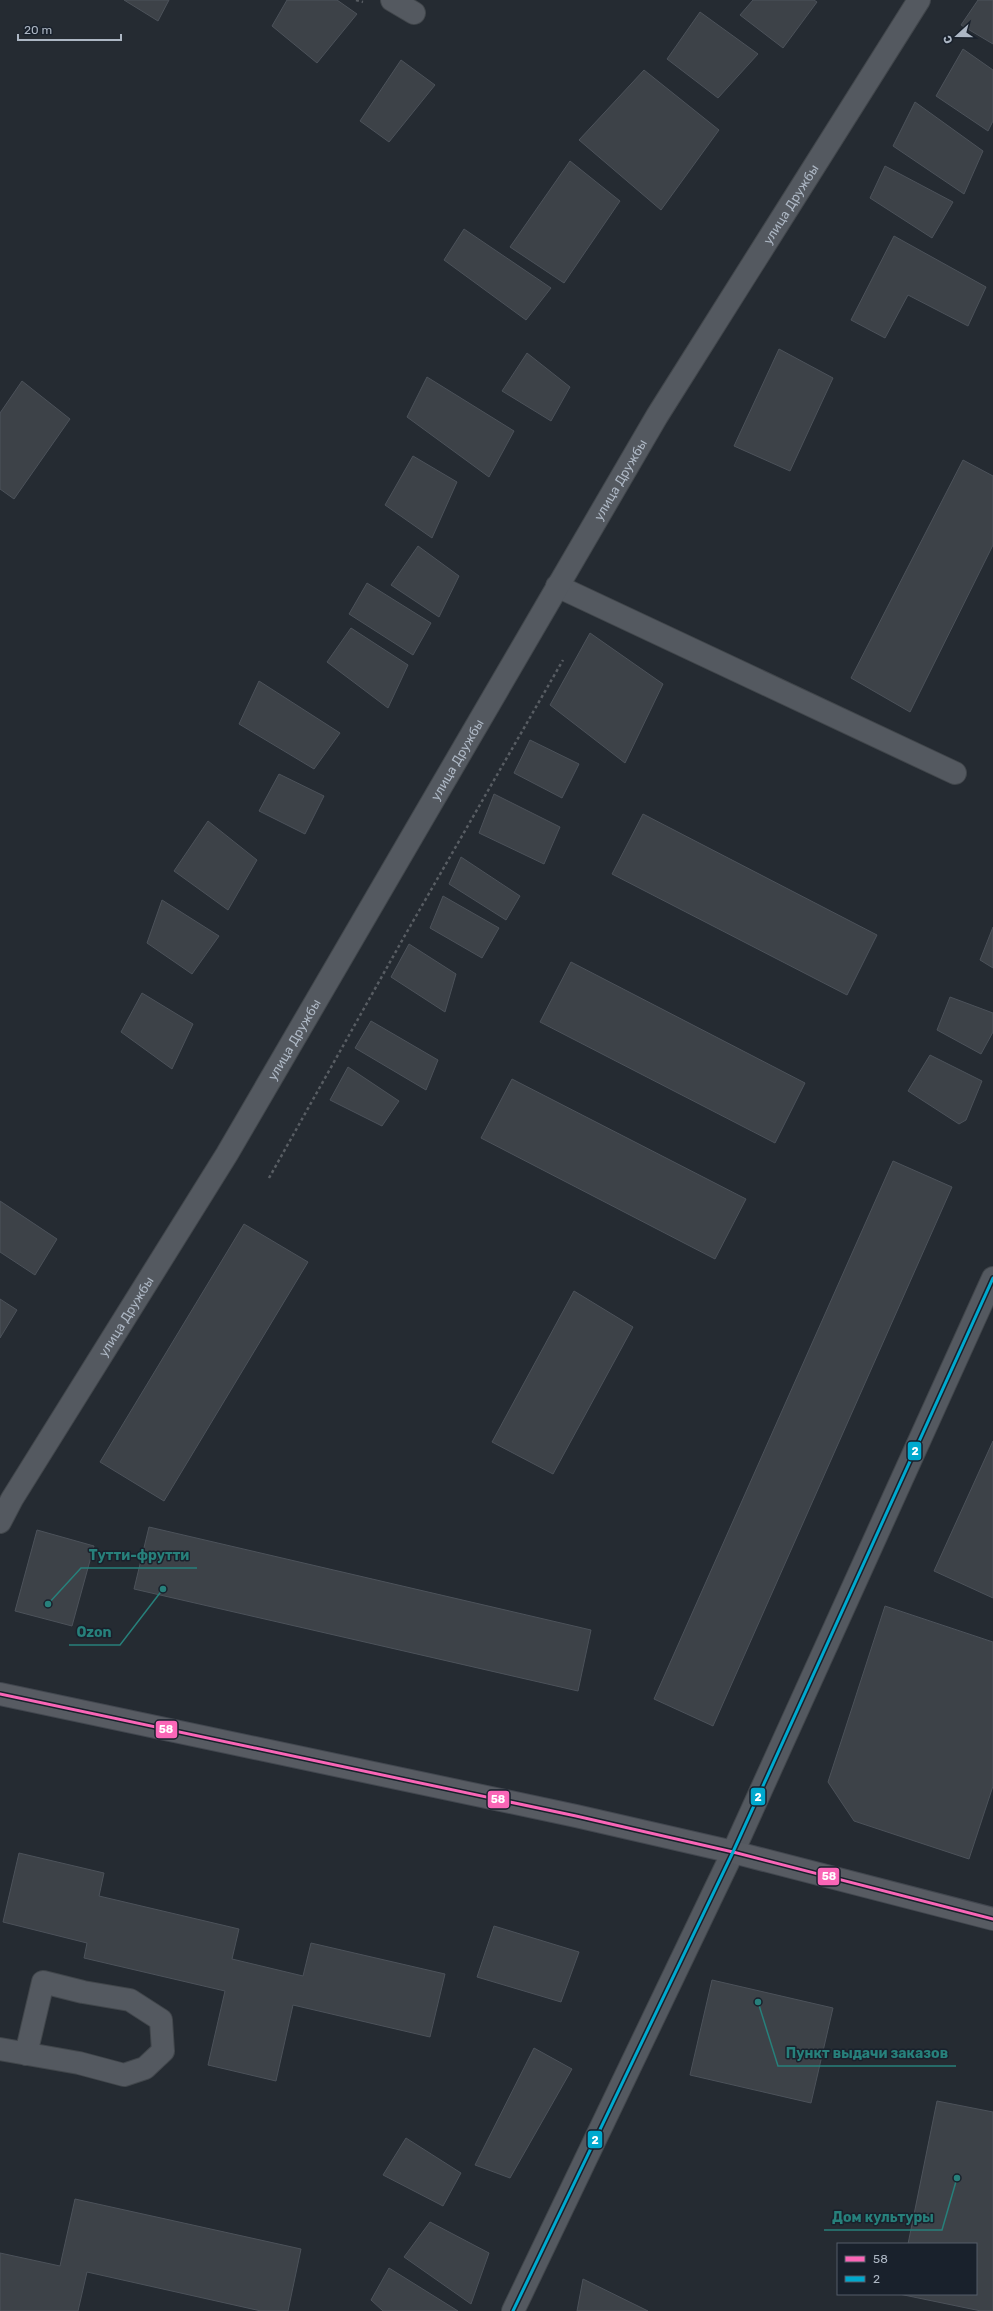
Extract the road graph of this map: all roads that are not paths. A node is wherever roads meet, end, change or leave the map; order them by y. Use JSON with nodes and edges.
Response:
{"nodes":[{"id":1,"x":392,"y":0,"type":"edge"},
{"id":2,"x":919,"y":0,"type":"edge"},
{"id":3,"x":414,"y":14,"type":"dead end"},
{"id":4,"x":557,"y":586,"type":"junction"},
{"id":5,"x":955,"y":773,"type":"dead end"},
{"id":6,"x":993,"y":1278,"type":"edge"},
{"id":7,"x":0,"y":1522,"type":"edge"},
{"id":8,"x":0,"y":1694,"type":"edge"},
{"id":9,"x":733,"y":1852,"type":"junction"},
{"id":10,"x":992,"y":1915,"type":"edge"},
{"id":11,"x":0,"y":2049,"type":"edge"},
{"id":12,"x":26,"y":2054,"type":"junction"},
{"id":13,"x":513,"y":2311,"type":"edge"}],
"edges":[{"from":1,"to":3,"type":"street"},
{"from":2,"to":4,"type":"street","name":"улица Дружбы"},
{"from":4,"to":5,"type":"street"},
{"from":4,"to":7,"type":"street","name":"улица Дружбы"},
{"from":6,"to":9,"type":"street"},
{"from":8,"to":9,"type":"main road"},
{"from":9,"to":10,"type":"main road"},
{"from":9,"to":13,"type":"street"},
{"from":11,"to":12,"type":"street"},
{"from":12,"to":12,"type":"street"}]}
